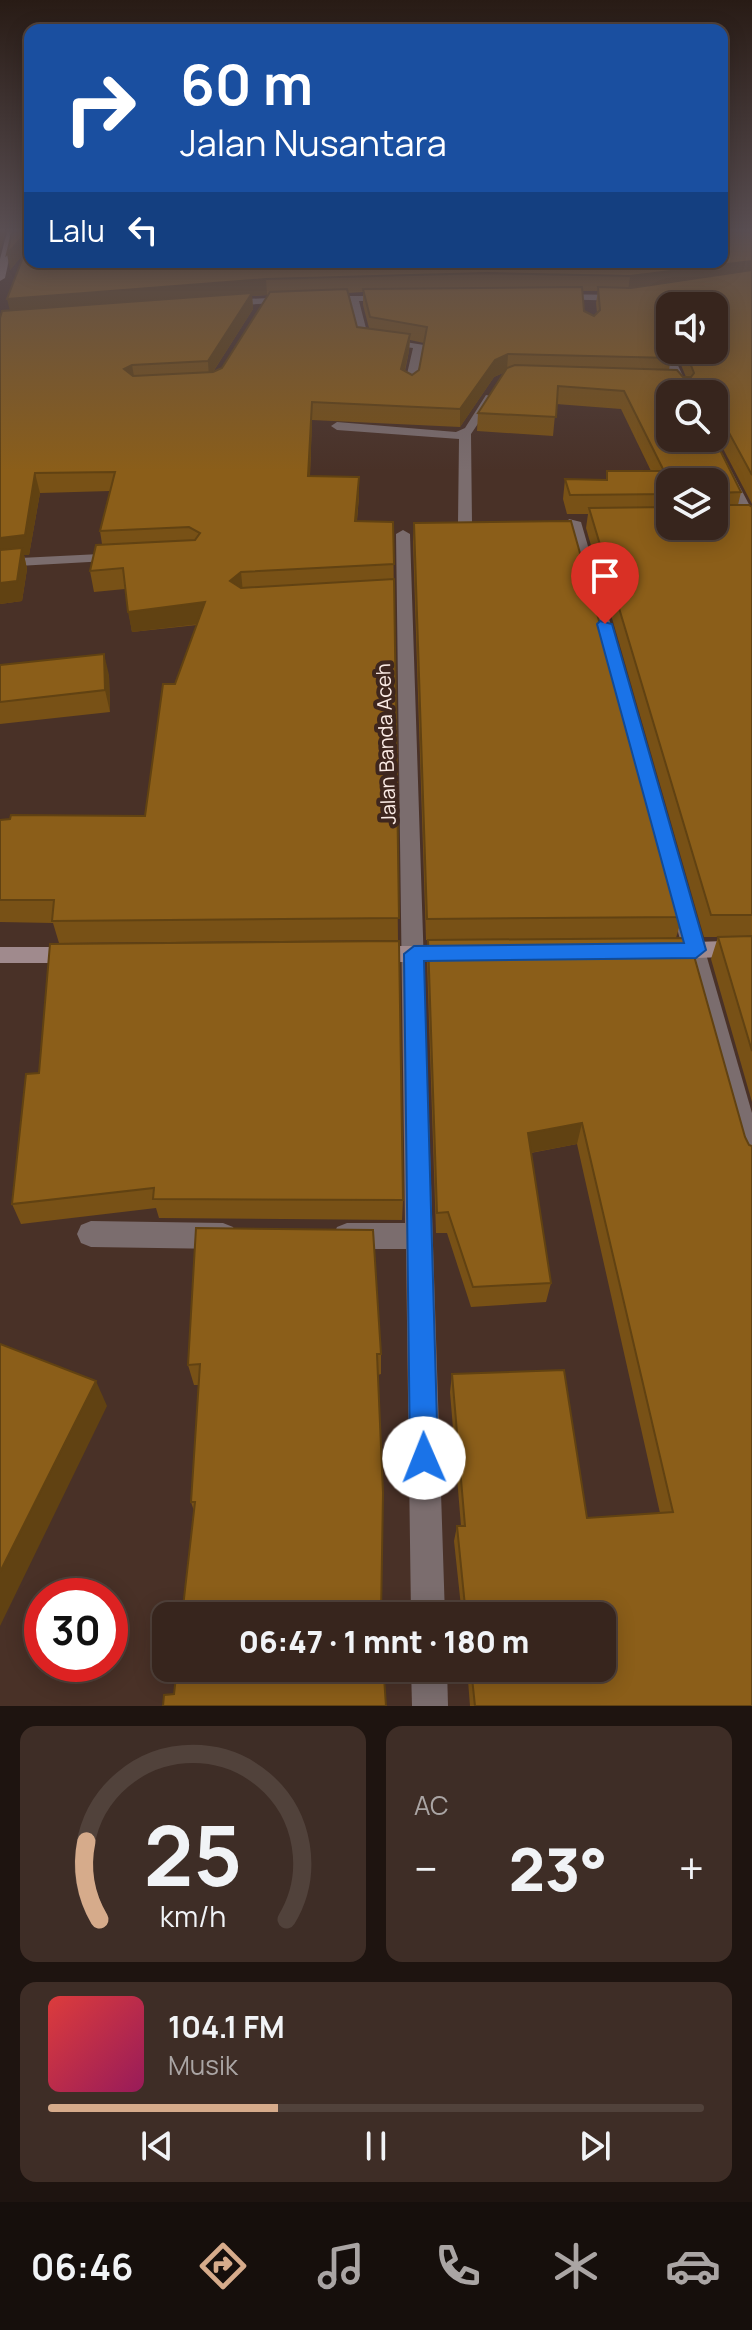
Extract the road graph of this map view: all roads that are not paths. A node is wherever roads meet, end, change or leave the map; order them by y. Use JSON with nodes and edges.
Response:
{"nodes":[{"id":1,"x":357,"y":312,"type":"edge"},
{"id":2,"x":500,"y":381,"type":"edge"},
{"id":3,"x":410,"y":387,"type":"edge"},
{"id":4,"x":337,"y":426,"type":"edge"},
{"id":5,"x":465,"y":434,"type":"junction"},
{"id":6,"x":715,"y":452,"type":"edge"},
{"id":7,"x":748,"y":519,"type":"edge"},
{"id":8,"x":573,"y":522,"type":"edge"},
{"id":9,"x":444,"y":523,"type":"edge"},
{"id":10,"x":465,"y":523,"type":"junction"},
{"id":11,"x":480,"y":523,"type":"edge"},
{"id":12,"x":403,"y":534,"type":"dead end"},
{"id":13,"x":144,"y":556,"type":"edge"},
{"id":14,"x":0,"y":563,"type":"edge"},
{"id":15,"x":752,"y":948,"type":"edge"},
{"id":16,"x":696,"y":950,"type":"junction"},
{"id":17,"x":649,"y":951,"type":"edge"},
{"id":18,"x":476,"y":953,"type":"edge"},
{"id":19,"x":350,"y":954,"type":"edge"},
{"id":20,"x":414,"y":954,"type":"junction"},
{"id":21,"x":0,"y":955,"type":"edge"},
{"id":22,"x":95,"y":955,"type":"edge"},
{"id":23,"x":752,"y":1157,"type":"edge"},
{"id":24,"x":91,"y":1234,"type":"dead end"},
{"id":25,"x":248,"y":1236,"type":"edge"},
{"id":26,"x":326,"y":1236,"type":"edge"},
{"id":27,"x":419,"y":1236,"type":"junction"},
{"id":28,"x":428,"y":1602,"type":"edge"},
{"id":29,"x":429,"y":1682,"type":"edge"},
{"id":30,"x":430,"y":1706,"type":"edge"}],
"edges":[{"from":1,"to":3,"type":"street"},
{"from":2,"to":5,"type":"street"},
{"from":4,"to":5,"type":"street"},
{"from":5,"to":10,"type":"street"},
{"from":6,"to":7,"type":"street"},
{"from":8,"to":16,"type":"street"},
{"from":9,"to":10,"type":"street"},
{"from":10,"to":11,"type":"street"},
{"from":12,"to":20,"type":"street","name":"Jalan Banda Aceh"},
{"from":13,"to":14,"type":"street"},
{"from":15,"to":16,"type":"main road"},
{"from":16,"to":17,"type":"main road"},
{"from":16,"to":23,"type":"street"},
{"from":18,"to":20,"type":"main road"},
{"from":19,"to":20,"type":"main road"},
{"from":20,"to":27,"type":"street","name":"Jalan Banda Aceh"},
{"from":21,"to":22,"type":"main road"},
{"from":24,"to":25,"type":"street"},
{"from":26,"to":27,"type":"street"},
{"from":27,"to":28,"type":"street","name":"Jalan Banda Aceh"},
{"from":29,"to":30,"type":"street"}]}
